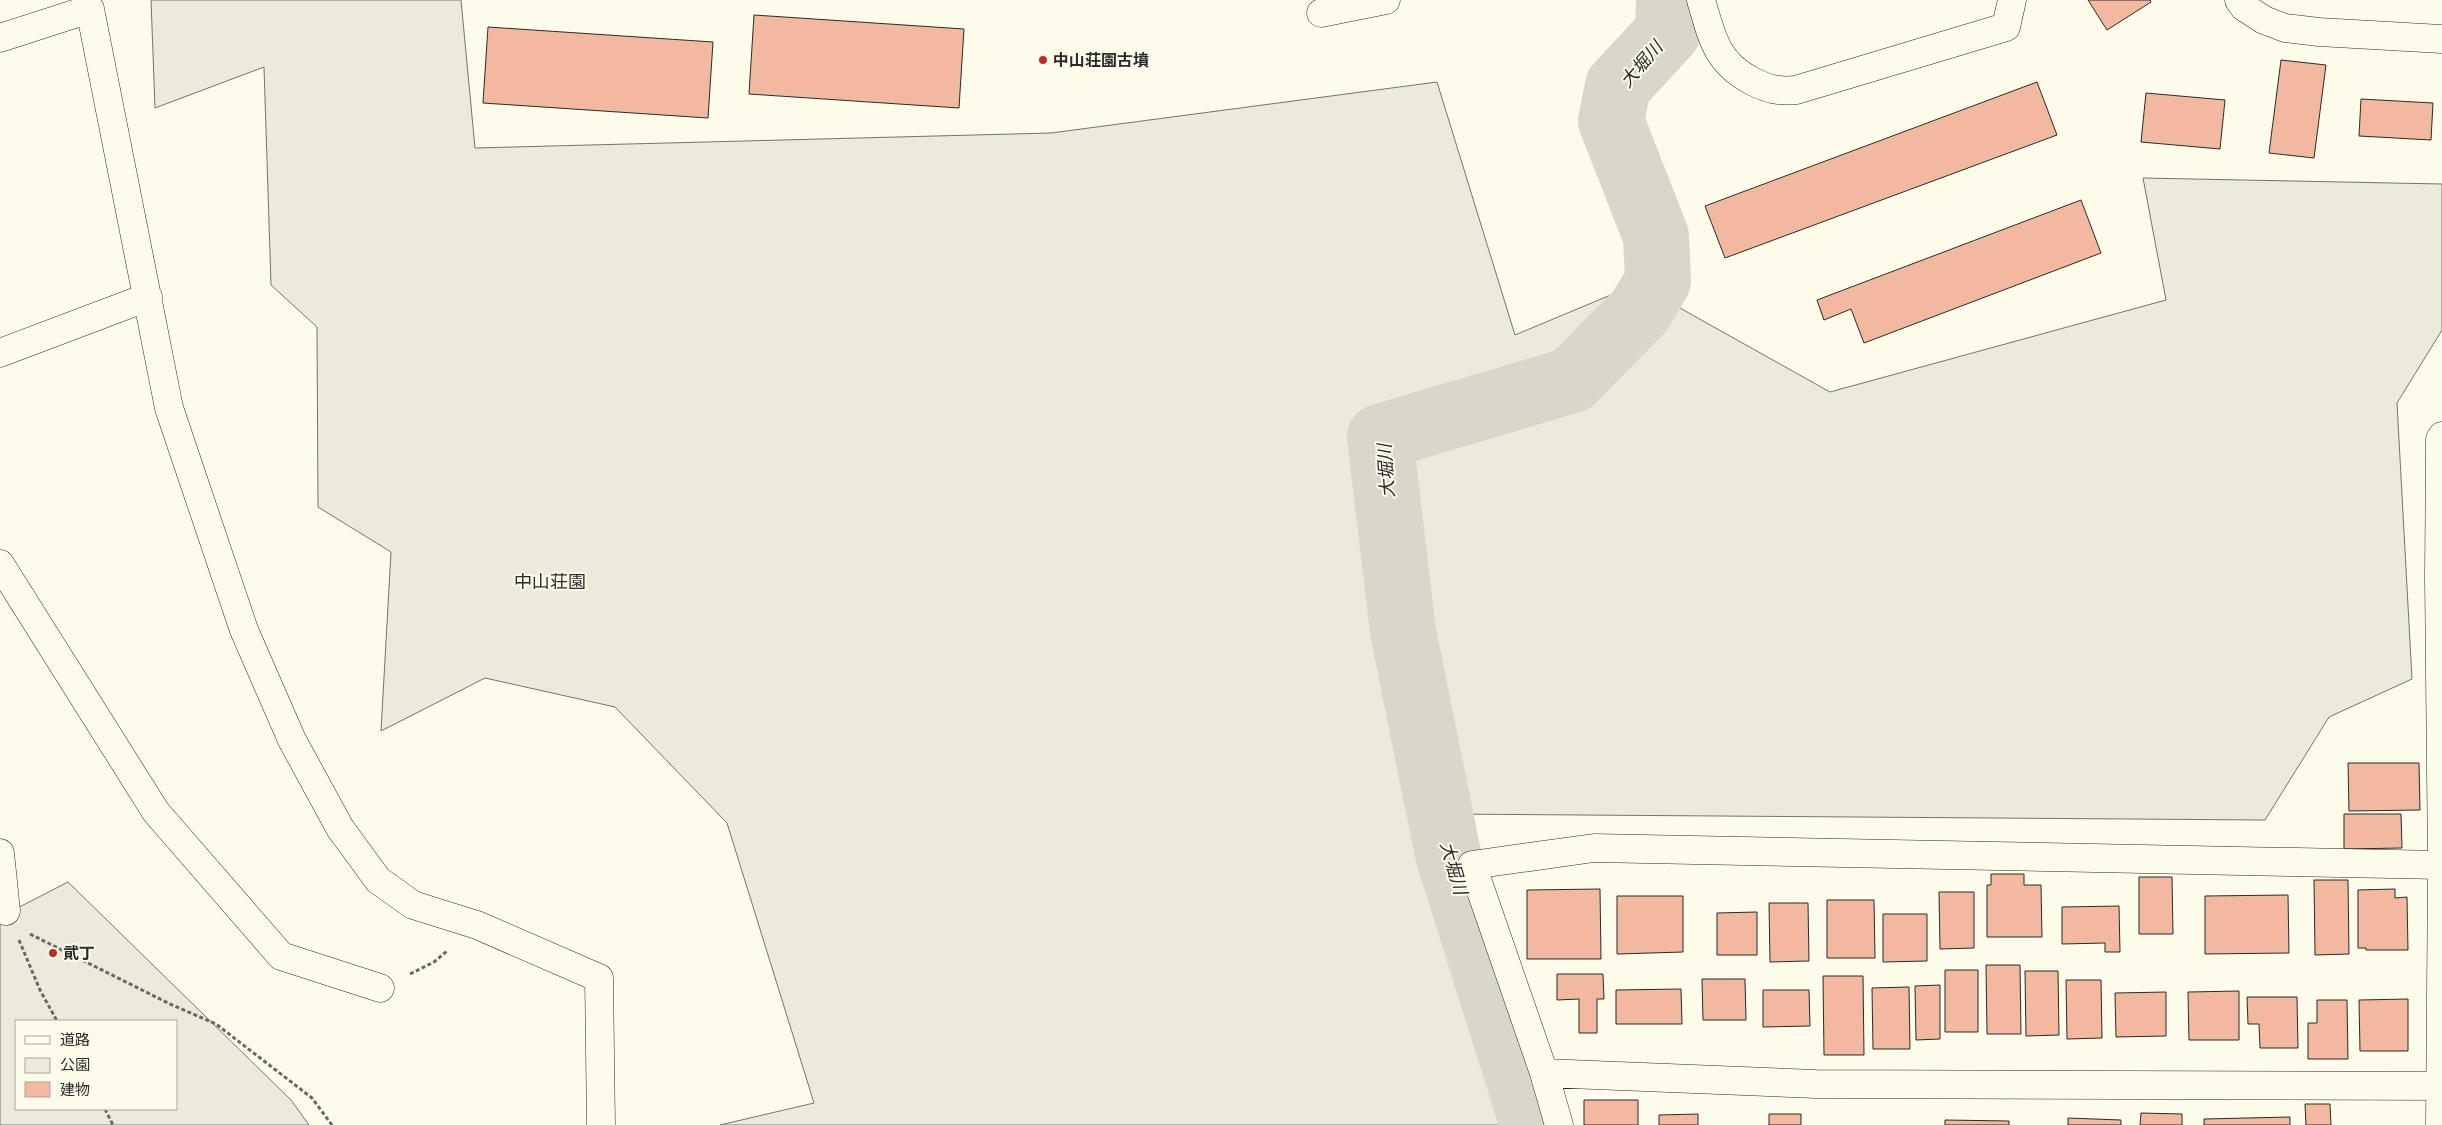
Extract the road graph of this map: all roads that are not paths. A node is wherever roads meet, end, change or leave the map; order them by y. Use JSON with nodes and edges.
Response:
{"nodes":[{"id":1,"x":1386,"y":0,"type":"edge"},
{"id":2,"x":1701,"y":0,"type":"edge"},
{"id":3,"x":2012,"y":0,"type":"edge"},
{"id":4,"x":2239,"y":0,"type":"edge"},
{"id":5,"x":1321,"y":13,"type":"dead end"},
{"id":6,"x":0,"y":38,"type":"edge"},
{"id":7,"x":2442,"y":39,"type":"edge"},
{"id":8,"x":148,"y":297,"type":"junction"},
{"id":9,"x":0,"y":354,"type":"edge"},
{"id":10,"x":2442,"y":436,"type":"edge"},
{"id":11,"x":0,"y":564,"type":"edge"},
{"id":12,"x":2440,"y":578,"type":"edge"},
{"id":13,"x":0,"y":853,"type":"edge"},
{"id":14,"x":2442,"y":865,"type":"edge"},
{"id":15,"x":9,"y":918,"type":"road end"},
{"id":16,"x":380,"y":988,"type":"road end"},
{"id":17,"x":1544,"y":1073,"type":"junction"},
{"id":18,"x":2441,"y":1086,"type":"edge"},
{"id":19,"x":602,"y":1125,"type":"edge"},
{"id":20,"x":1558,"y":1125,"type":"edge"},
{"id":21,"x":2440,"y":1125,"type":"edge"}],
"edges":[{"from":1,"to":5,"type":"street"},
{"from":2,"to":3,"type":"street"},
{"from":4,"to":7,"type":"street"},
{"from":6,"to":8,"type":"street"},
{"from":8,"to":9,"type":"street"},
{"from":8,"to":19,"type":"street"},
{"from":10,"to":12,"type":"street"},
{"from":11,"to":16,"type":"street"},
{"from":12,"to":14,"type":"street"},
{"from":13,"to":15,"type":"street"},
{"from":14,"to":17,"type":"street"},
{"from":14,"to":18,"type":"street"},
{"from":17,"to":18,"type":"street"},
{"from":17,"to":20,"type":"street"},
{"from":18,"to":21,"type":"street"}]}
